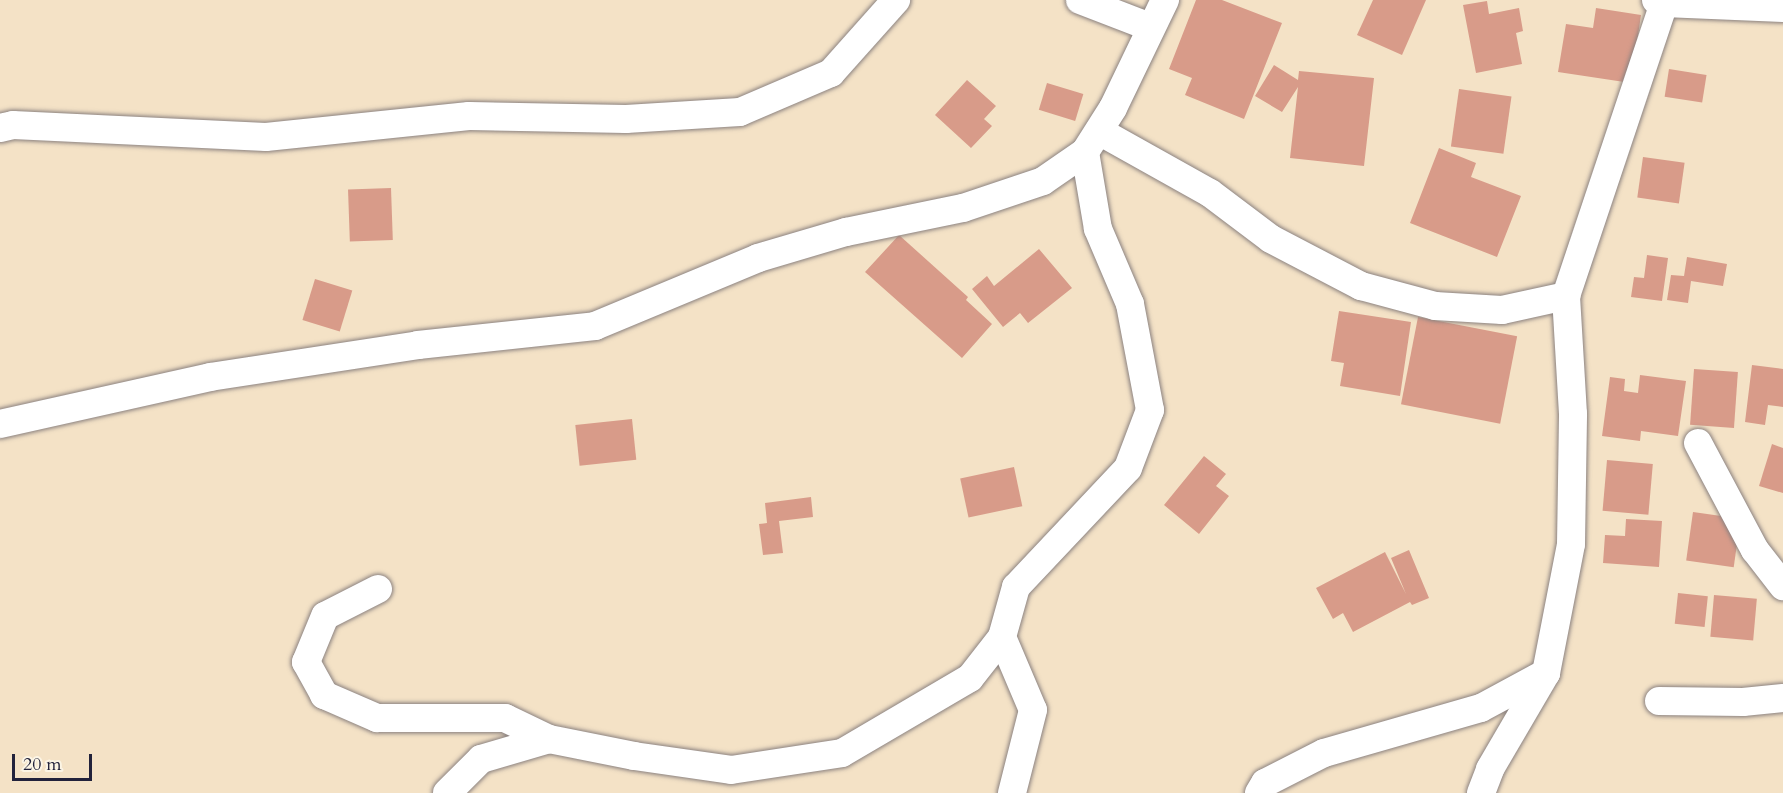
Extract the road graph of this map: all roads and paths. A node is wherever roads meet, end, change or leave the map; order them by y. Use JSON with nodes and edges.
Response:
{"nodes":[{"id":1,"x":896,"y":0,"type":"edge"},
{"id":2,"x":1080,"y":0,"type":"edge"},
{"id":3,"x":1165,"y":0,"type":"edge"},
{"id":4,"x":1660,"y":1,"type":"edge"},
{"id":5,"x":1783,"y":8,"type":"edge"},
{"id":6,"x":1150,"y":27,"type":"junction"},
{"id":7,"x":0,"y":128,"type":"edge"},
{"id":8,"x":1092,"y":142,"type":"junction"},
{"id":9,"x":1566,"y":296,"type":"junction"},
{"id":10,"x":0,"y":424,"type":"edge"},
{"id":11,"x":1698,"y":443,"type":"dead end"},
{"id":12,"x":1783,"y":586,"type":"edge"},
{"id":13,"x":378,"y":589,"type":"dead end"},
{"id":14,"x":1002,"y":637,"type":"junction"},
{"id":15,"x":1546,"y":673,"type":"junction"},
{"id":16,"x":1783,"y":698,"type":"edge"},
{"id":17,"x":1659,"y":701,"type":"dead end"},
{"id":18,"x":549,"y":739,"type":"junction"},
{"id":19,"x":447,"y":793,"type":"edge"},
{"id":20,"x":1011,"y":793,"type":"edge"},
{"id":21,"x":1259,"y":793,"type":"edge"},
{"id":22,"x":1481,"y":793,"type":"edge"}],
"edges":[{"from":1,"to":7,"type":"street"},
{"from":2,"to":6,"type":"street"},
{"from":3,"to":6,"type":"street"},
{"from":4,"to":5,"type":"street"},
{"from":4,"to":9,"type":"street"},
{"from":6,"to":8,"type":"street"},
{"from":8,"to":9,"type":"street"},
{"from":8,"to":10,"type":"street"},
{"from":8,"to":14,"type":"street"},
{"from":9,"to":15,"type":"street"},
{"from":11,"to":12,"type":"street"},
{"from":13,"to":18,"type":"street"},
{"from":14,"to":18,"type":"street"},
{"from":14,"to":20,"type":"street"},
{"from":15,"to":21,"type":"street"},
{"from":15,"to":22,"type":"street"},
{"from":16,"to":17,"type":"street"},
{"from":18,"to":19,"type":"street"}]}
